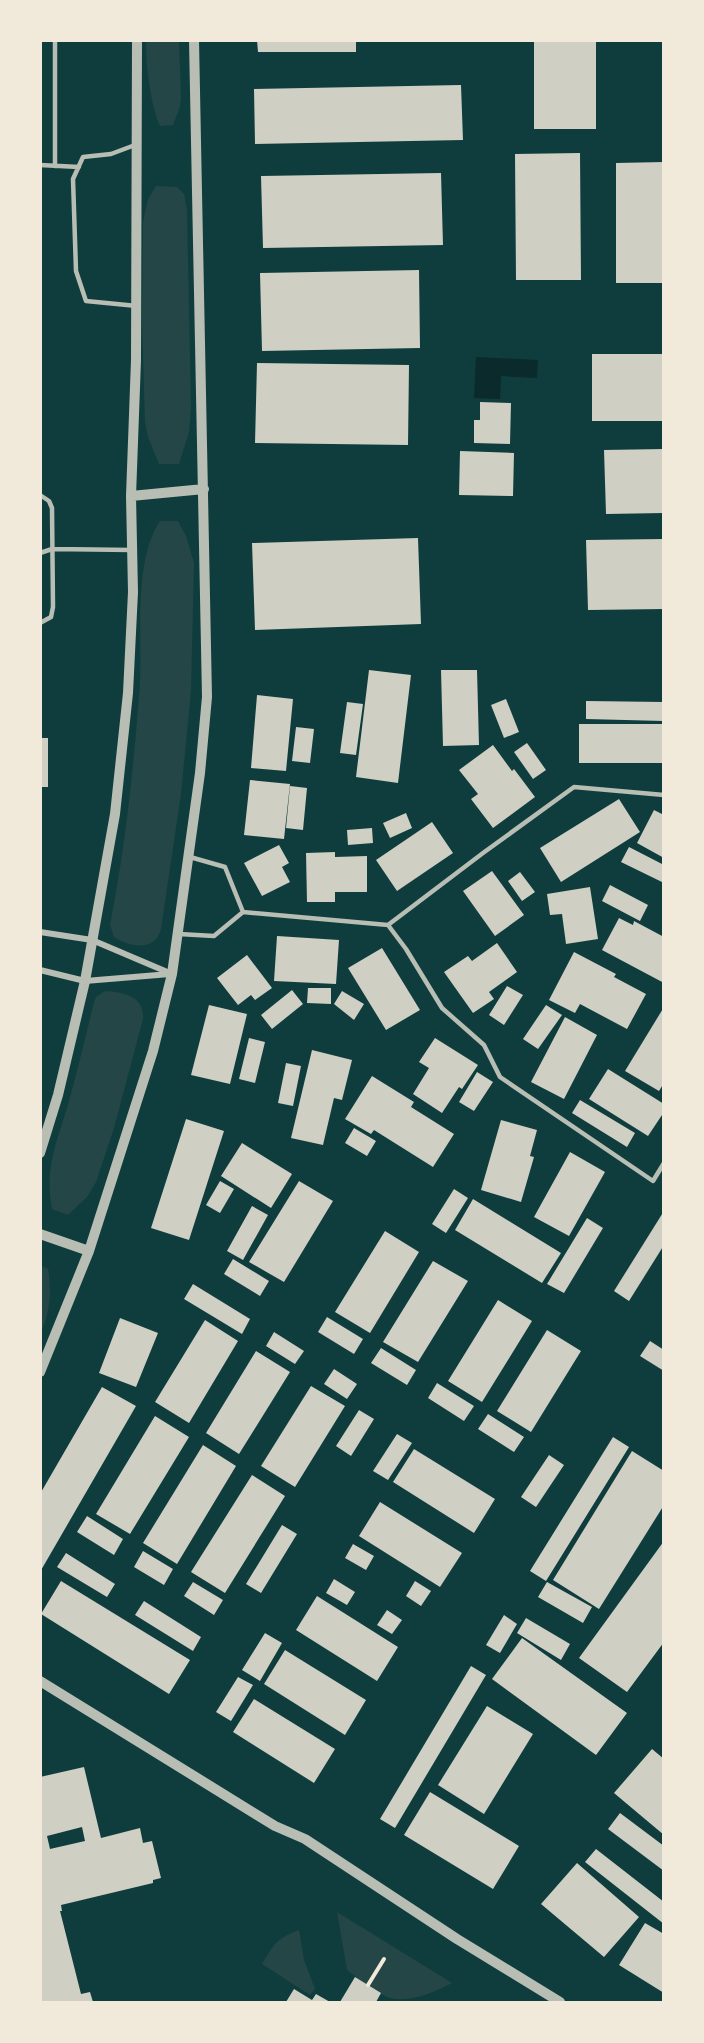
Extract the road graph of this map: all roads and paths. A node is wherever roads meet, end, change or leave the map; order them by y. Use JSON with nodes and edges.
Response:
{"nodes":[{"id":1,"x":56,"y":40,"type":"edge"},
{"id":2,"x":137,"y":40,"type":"edge"},
{"id":3,"x":194,"y":40,"type":"edge"},
{"id":4,"x":138,"y":144,"type":"junction"},
{"id":5,"x":40,"y":165,"type":"edge"},
{"id":6,"x":56,"y":166,"type":"junction"},
{"id":7,"x":79,"y":167,"type":"junction"},
{"id":8,"x":136,"y":306,"type":"junction"},
{"id":9,"x":204,"y":489,"type":"junction"},
{"id":10,"x":40,"y":495,"type":"edge"},
{"id":11,"x":131,"y":496,"type":"junction"},
{"id":12,"x":52,"y":549,"type":"junction"},
{"id":13,"x":132,"y":550,"type":"junction"},
{"id":14,"x":40,"y":553,"type":"edge"},
{"id":15,"x":40,"y":623,"type":"edge"},
{"id":16,"x":663,"y":795,"type":"edge"},
{"id":17,"x":189,"y":856,"type":"junction"},
{"id":18,"x":243,"y":912,"type":"junction"},
{"id":19,"x":388,"y":926,"type":"junction"},
{"id":20,"x":40,"y":932,"type":"edge"},
{"id":21,"x":178,"y":934,"type":"junction"},
{"id":22,"x":92,"y":940,"type":"junction"},
{"id":23,"x":40,"y":970,"type":"edge"},
{"id":24,"x":172,"y":974,"type":"junction"},
{"id":25,"x":85,"y":981,"type":"junction"},
{"id":26,"x":40,"y":1153,"type":"edge"},
{"id":27,"x":663,"y":1163,"type":"edge"},
{"id":28,"x":40,"y":1234,"type":"edge"},
{"id":29,"x":89,"y":1251,"type":"junction"},
{"id":30,"x":40,"y":1372,"type":"edge"},
{"id":31,"x":40,"y":1682,"type":"edge"},
{"id":32,"x":384,"y":1959,"type":"dead end"},
{"id":33,"x":368,"y":1985,"type":"dead end"},
{"id":34,"x":560,"y":2002,"type":"edge"}],
"edges":[{"from":1,"to":6,"type":"lane"},
{"from":2,"to":4,"type":"street"},
{"from":3,"to":9,"type":"street"},
{"from":4,"to":7,"type":"lane"},
{"from":4,"to":8,"type":"street"},
{"from":5,"to":6,"type":"lane"},
{"from":6,"to":7,"type":"lane"},
{"from":7,"to":8,"type":"lane"},
{"from":8,"to":11,"type":"street"},
{"from":9,"to":11,"type":"street"},
{"from":9,"to":17,"type":"street"},
{"from":10,"to":12,"type":"lane"},
{"from":11,"to":13,"type":"street"},
{"from":12,"to":13,"type":"lane"},
{"from":12,"to":14,"type":"lane"},
{"from":12,"to":15,"type":"lane"},
{"from":13,"to":22,"type":"street"},
{"from":16,"to":19,"type":"lane"},
{"from":17,"to":18,"type":"lane"},
{"from":17,"to":21,"type":"street"},
{"from":18,"to":19,"type":"lane"},
{"from":18,"to":21,"type":"lane"},
{"from":19,"to":27,"type":"lane"},
{"from":20,"to":22,"type":"street"},
{"from":21,"to":24,"type":"street"},
{"from":22,"to":24,"type":"street"},
{"from":22,"to":25,"type":"street"},
{"from":23,"to":25,"type":"street"},
{"from":24,"to":25,"type":"street"},
{"from":24,"to":29,"type":"street"},
{"from":25,"to":26,"type":"street"},
{"from":28,"to":29,"type":"street"},
{"from":29,"to":30,"type":"street"},
{"from":31,"to":34,"type":"street"},
{"from":32,"to":33,"type":"path"}]}
